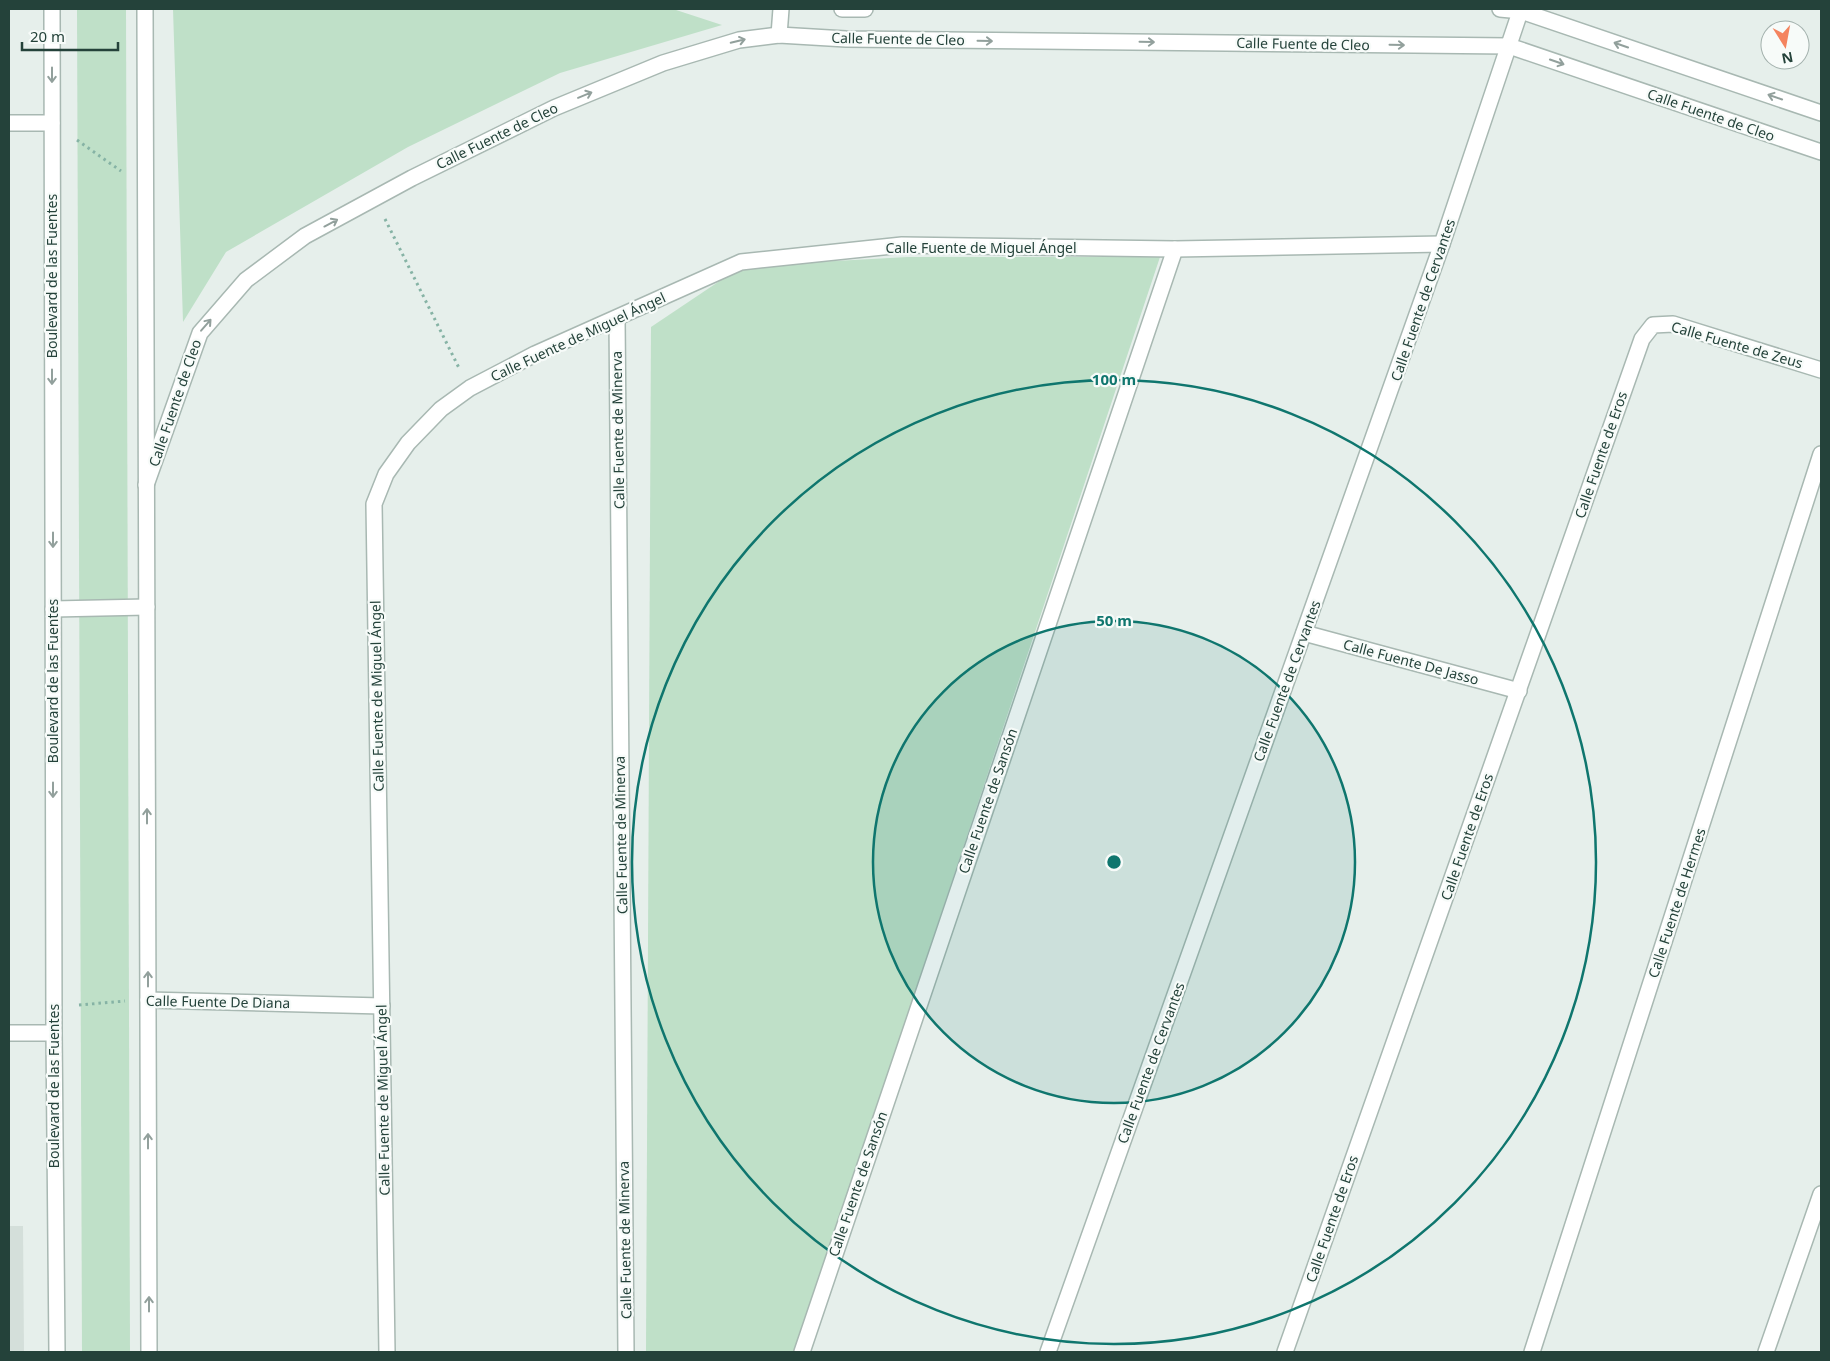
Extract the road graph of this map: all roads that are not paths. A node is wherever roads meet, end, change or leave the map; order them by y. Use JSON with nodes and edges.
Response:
{"nodes":[{"id":1,"x":52,"y":9,"type":"edge"},
{"id":2,"x":145,"y":9,"type":"edge"},
{"id":3,"x":781,"y":9,"type":"edge"},
{"id":4,"x":842,"y":9,"type":"edge"},
{"id":5,"x":865,"y":9,"type":"edge"},
{"id":6,"x":1500,"y":9,"type":"edge"},
{"id":7,"x":1521,"y":10,"type":"edge"},
{"id":8,"x":779,"y":35,"type":"junction"},
{"id":9,"x":1510,"y":46,"type":"junction"},
{"id":10,"x":1821,"y":113,"type":"edge"},
{"id":11,"x":9,"y":123,"type":"edge"},
{"id":12,"x":52,"y":123,"type":"junction"},
{"id":13,"x":1821,"y":152,"type":"edge"},
{"id":14,"x":1442,"y":244,"type":"junction"},
{"id":15,"x":1175,"y":249,"type":"junction"},
{"id":16,"x":616,"y":318,"type":"junction"},
{"id":17,"x":1653,"y":324,"type":"joint"},
{"id":18,"x":1821,"y":370,"type":"edge"},
{"id":19,"x":1821,"y":454,"type":"edge"},
{"id":20,"x":146,"y":485,"type":"junction"},
{"id":21,"x":147,"y":607,"type":"junction"},
{"id":22,"x":53,"y":609,"type":"junction"},
{"id":23,"x":1304,"y":633,"type":"junction"},
{"id":24,"x":1519,"y":691,"type":"junction"},
{"id":25,"x":148,"y":1000,"type":"junction"},
{"id":26,"x":382,"y":1006,"type":"junction"},
{"id":27,"x":9,"y":1033,"type":"edge"},
{"id":28,"x":54,"y":1033,"type":"junction"},
{"id":29,"x":1821,"y":1194,"type":"edge"},
{"id":30,"x":57,"y":1352,"type":"edge"},
{"id":31,"x":149,"y":1352,"type":"edge"},
{"id":32,"x":387,"y":1352,"type":"edge"},
{"id":33,"x":626,"y":1352,"type":"edge"},
{"id":34,"x":802,"y":1352,"type":"edge"},
{"id":35,"x":1048,"y":1352,"type":"edge"},
{"id":36,"x":1285,"y":1352,"type":"edge"},
{"id":37,"x":1532,"y":1352,"type":"edge"},
{"id":38,"x":1766,"y":1352,"type":"edge"}],
"edges":[{"from":1,"to":12,"type":"street","name":"Boulevard de las Fuentes","one_way":true},
{"from":2,"to":20,"type":"street"},
{"from":3,"to":8,"type":"street"},
{"from":4,"to":5,"type":"street"},
{"from":6,"to":7,"type":"street"},
{"from":7,"to":9,"type":"street","name":"Calle Fuente de Cervantes"},
{"from":10,"to":7,"type":"street","one_way":true},
{"from":8,"to":9,"type":"street","name":"Calle Fuente de Cleo","one_way":true},
{"from":20,"to":8,"type":"street","name":"Calle Fuente de Cleo","one_way":true},
{"from":9,"to":13,"type":"street","name":"Calle Fuente de Cleo","one_way":true},
{"from":9,"to":14,"type":"street","name":"Calle Fuente de Cervantes"},
{"from":11,"to":12,"type":"street"},
{"from":12,"to":22,"type":"street","name":"Boulevard de las Fuentes","one_way":true},
{"from":14,"to":15,"type":"street","name":"Calle Fuente de Miguel Ángel"},
{"from":14,"to":23,"type":"street","name":"Calle Fuente de Cervantes"},
{"from":15,"to":16,"type":"street","name":"Calle Fuente de Miguel Ángel"},
{"from":15,"to":34,"type":"street","name":"Calle Fuente de Sansón"},
{"from":16,"to":26,"type":"street","name":"Calle Fuente de Miguel Ángel"},
{"from":16,"to":33,"type":"street","name":"Calle Fuente de Minerva"},
{"from":17,"to":18,"type":"street","name":"Calle Fuente de Zeus"},
{"from":17,"to":24,"type":"street","name":"Calle Fuente de Eros"},
{"from":19,"to":37,"type":"street","name":"Calle Fuente de Hermes"},
{"from":20,"to":21,"type":"street"},
{"from":21,"to":22,"type":"street"},
{"from":25,"to":21,"type":"street","one_way":true},
{"from":22,"to":28,"type":"street","name":"Boulevard de las Fuentes","one_way":true},
{"from":23,"to":24,"type":"street","name":"Calle Fuente De Jasso"},
{"from":23,"to":35,"type":"street","name":"Calle Fuente de Cervantes"},
{"from":24,"to":36,"type":"street","name":"Calle Fuente de Eros"},
{"from":25,"to":26,"type":"street","name":"Calle Fuente De Diana"},
{"from":31,"to":25,"type":"street","one_way":true},
{"from":26,"to":32,"type":"street","name":"Calle Fuente de Miguel Ángel"},
{"from":27,"to":28,"type":"street"},
{"from":28,"to":30,"type":"street","name":"Boulevard de las Fuentes"},
{"from":29,"to":38,"type":"street"}]}
